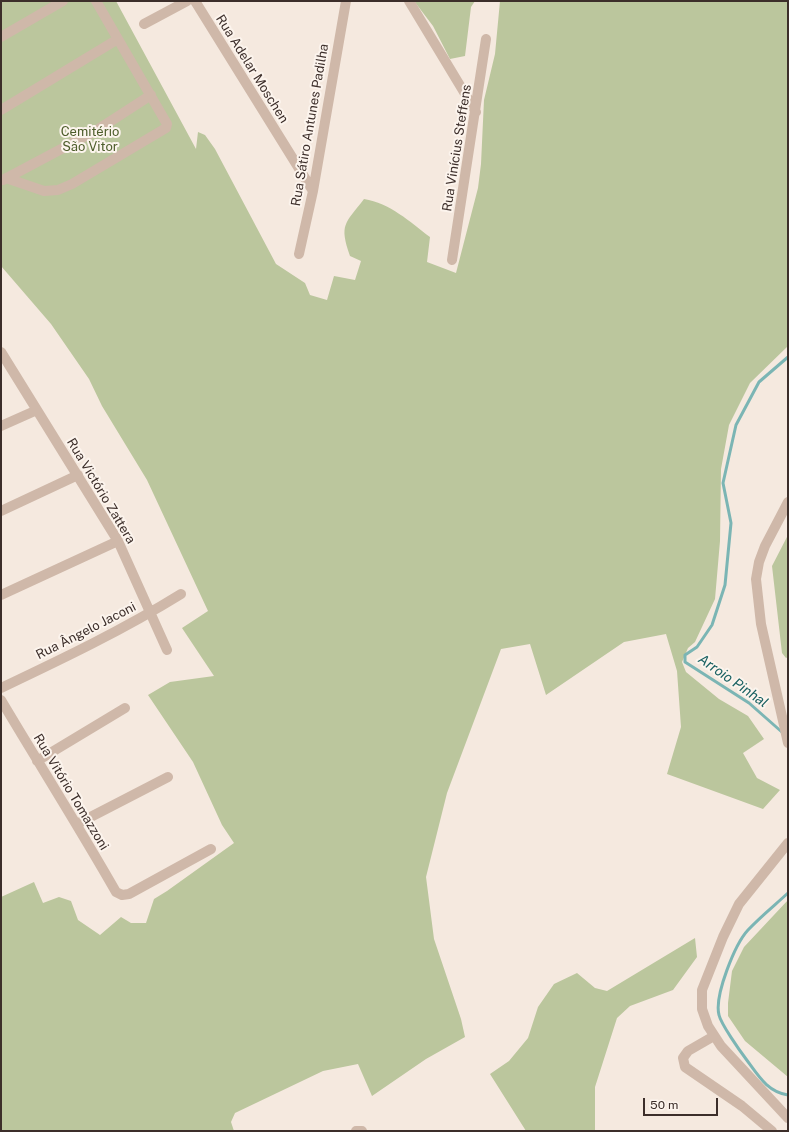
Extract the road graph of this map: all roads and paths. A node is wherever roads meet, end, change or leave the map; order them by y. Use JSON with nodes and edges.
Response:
{"nodes":[{"id":1,"x":63,"y":1,"type":"edge"},
{"id":2,"x":96,"y":1,"type":"edge"},
{"id":3,"x":188,"y":1,"type":"edge"},
{"id":4,"x":195,"y":1,"type":"edge"},
{"id":5,"x":346,"y":1,"type":"edge"},
{"id":6,"x":409,"y":1,"type":"edge"},
{"id":7,"x":144,"y":24,"type":"dead end"},
{"id":8,"x":1,"y":38,"type":"edge"},
{"id":9,"x":118,"y":39,"type":"junction"},
{"id":10,"x":486,"y":39,"type":"dead end"},
{"id":11,"x":151,"y":95,"type":"junction"},
{"id":12,"x":1,"y":110,"type":"edge"},
{"id":13,"x":476,"y":112,"type":"junction"},
{"id":14,"x":4,"y":179,"type":"edge"},
{"id":15,"x":313,"y":191,"type":"junction"},
{"id":16,"x":298,"y":254,"type":"dead end"},
{"id":17,"x":452,"y":260,"type":"dead end"},
{"id":18,"x":1,"y":352,"type":"edge"},
{"id":19,"x":36,"y":410,"type":"junction"},
{"id":20,"x":1,"y":426,"type":"edge"},
{"id":21,"x":78,"y":475,"type":"junction"},
{"id":22,"x":788,"y":502,"type":"edge"},
{"id":23,"x":1,"y":511,"type":"edge"},
{"id":24,"x":118,"y":541,"type":"junction"},
{"id":25,"x":181,"y":594,"type":"dead end"},
{"id":26,"x":1,"y":595,"type":"edge"},
{"id":27,"x":150,"y":613,"type":"junction"},
{"id":28,"x":167,"y":650,"type":"dead end"},
{"id":29,"x":1,"y":688,"type":"edge"},
{"id":30,"x":1,"y":700,"type":"edge"},
{"id":31,"x":125,"y":708,"type":"dead end"},
{"id":32,"x":788,"y":744,"type":"edge"},
{"id":33,"x":36,"y":761,"type":"junction"},
{"id":34,"x":168,"y":777,"type":"dead end"},
{"id":35,"x":77,"y":824,"type":"junction"},
{"id":36,"x":788,"y":843,"type":"edge"},
{"id":37,"x":211,"y":849,"type":"dead end"},
{"id":38,"x":714,"y":1036,"type":"junction"},
{"id":39,"x":788,"y":1118,"type":"edge"},
{"id":40,"x":356,"y":1131,"type":"edge"},
{"id":41,"x":362,"y":1131,"type":"edge"},
{"id":42,"x":772,"y":1131,"type":"edge"}],
"edges":[{"from":1,"to":8,"type":"street"},
{"from":2,"to":9,"type":"street"},
{"from":3,"to":7,"type":"street"},
{"from":4,"to":15,"type":"street","name":"Rua Adelar Moschen"},
{"from":5,"to":15,"type":"street","name":"Rua Sátiro Antunes Padilha"},
{"from":6,"to":13,"type":"street"},
{"from":9,"to":11,"type":"street"},
{"from":9,"to":12,"type":"street"},
{"from":10,"to":13,"type":"street","name":"Rua Vinícius Steffens"},
{"from":11,"to":14,"type":"street"},
{"from":11,"to":14,"type":"street"},
{"from":13,"to":17,"type":"street","name":"Rua Vinícius Steffens"},
{"from":15,"to":16,"type":"street","name":"Rua Sátiro Antunes Padilha"},
{"from":18,"to":19,"type":"street","name":"Rua Victório Zattera"},
{"from":19,"to":20,"type":"street"},
{"from":19,"to":21,"type":"street","name":"Rua Victório Zattera"},
{"from":21,"to":23,"type":"street"},
{"from":21,"to":24,"type":"street","name":"Rua Victório Zattera"},
{"from":22,"to":32,"type":"street"},
{"from":24,"to":26,"type":"street"},
{"from":24,"to":27,"type":"street","name":"Rua Victório Zattera"},
{"from":25,"to":27,"type":"street","name":"Rua Ângelo Jaconi"},
{"from":27,"to":28,"type":"street","name":"Rua Victório Zattera"},
{"from":27,"to":29,"type":"street","name":"Rua Ângelo Jaconi"},
{"from":30,"to":33,"type":"street","name":"Rua Vitório Tomazzoni"},
{"from":31,"to":33,"type":"street"},
{"from":33,"to":35,"type":"street","name":"Rua Vitório Tomazzoni"},
{"from":34,"to":35,"type":"street"},
{"from":35,"to":37,"type":"street","name":"Rua Vitório Tomazzoni"},
{"from":36,"to":38,"type":"street"},
{"from":38,"to":39,"type":"street"},
{"from":38,"to":42,"type":"street"},
{"from":40,"to":41,"type":"street"}]}
